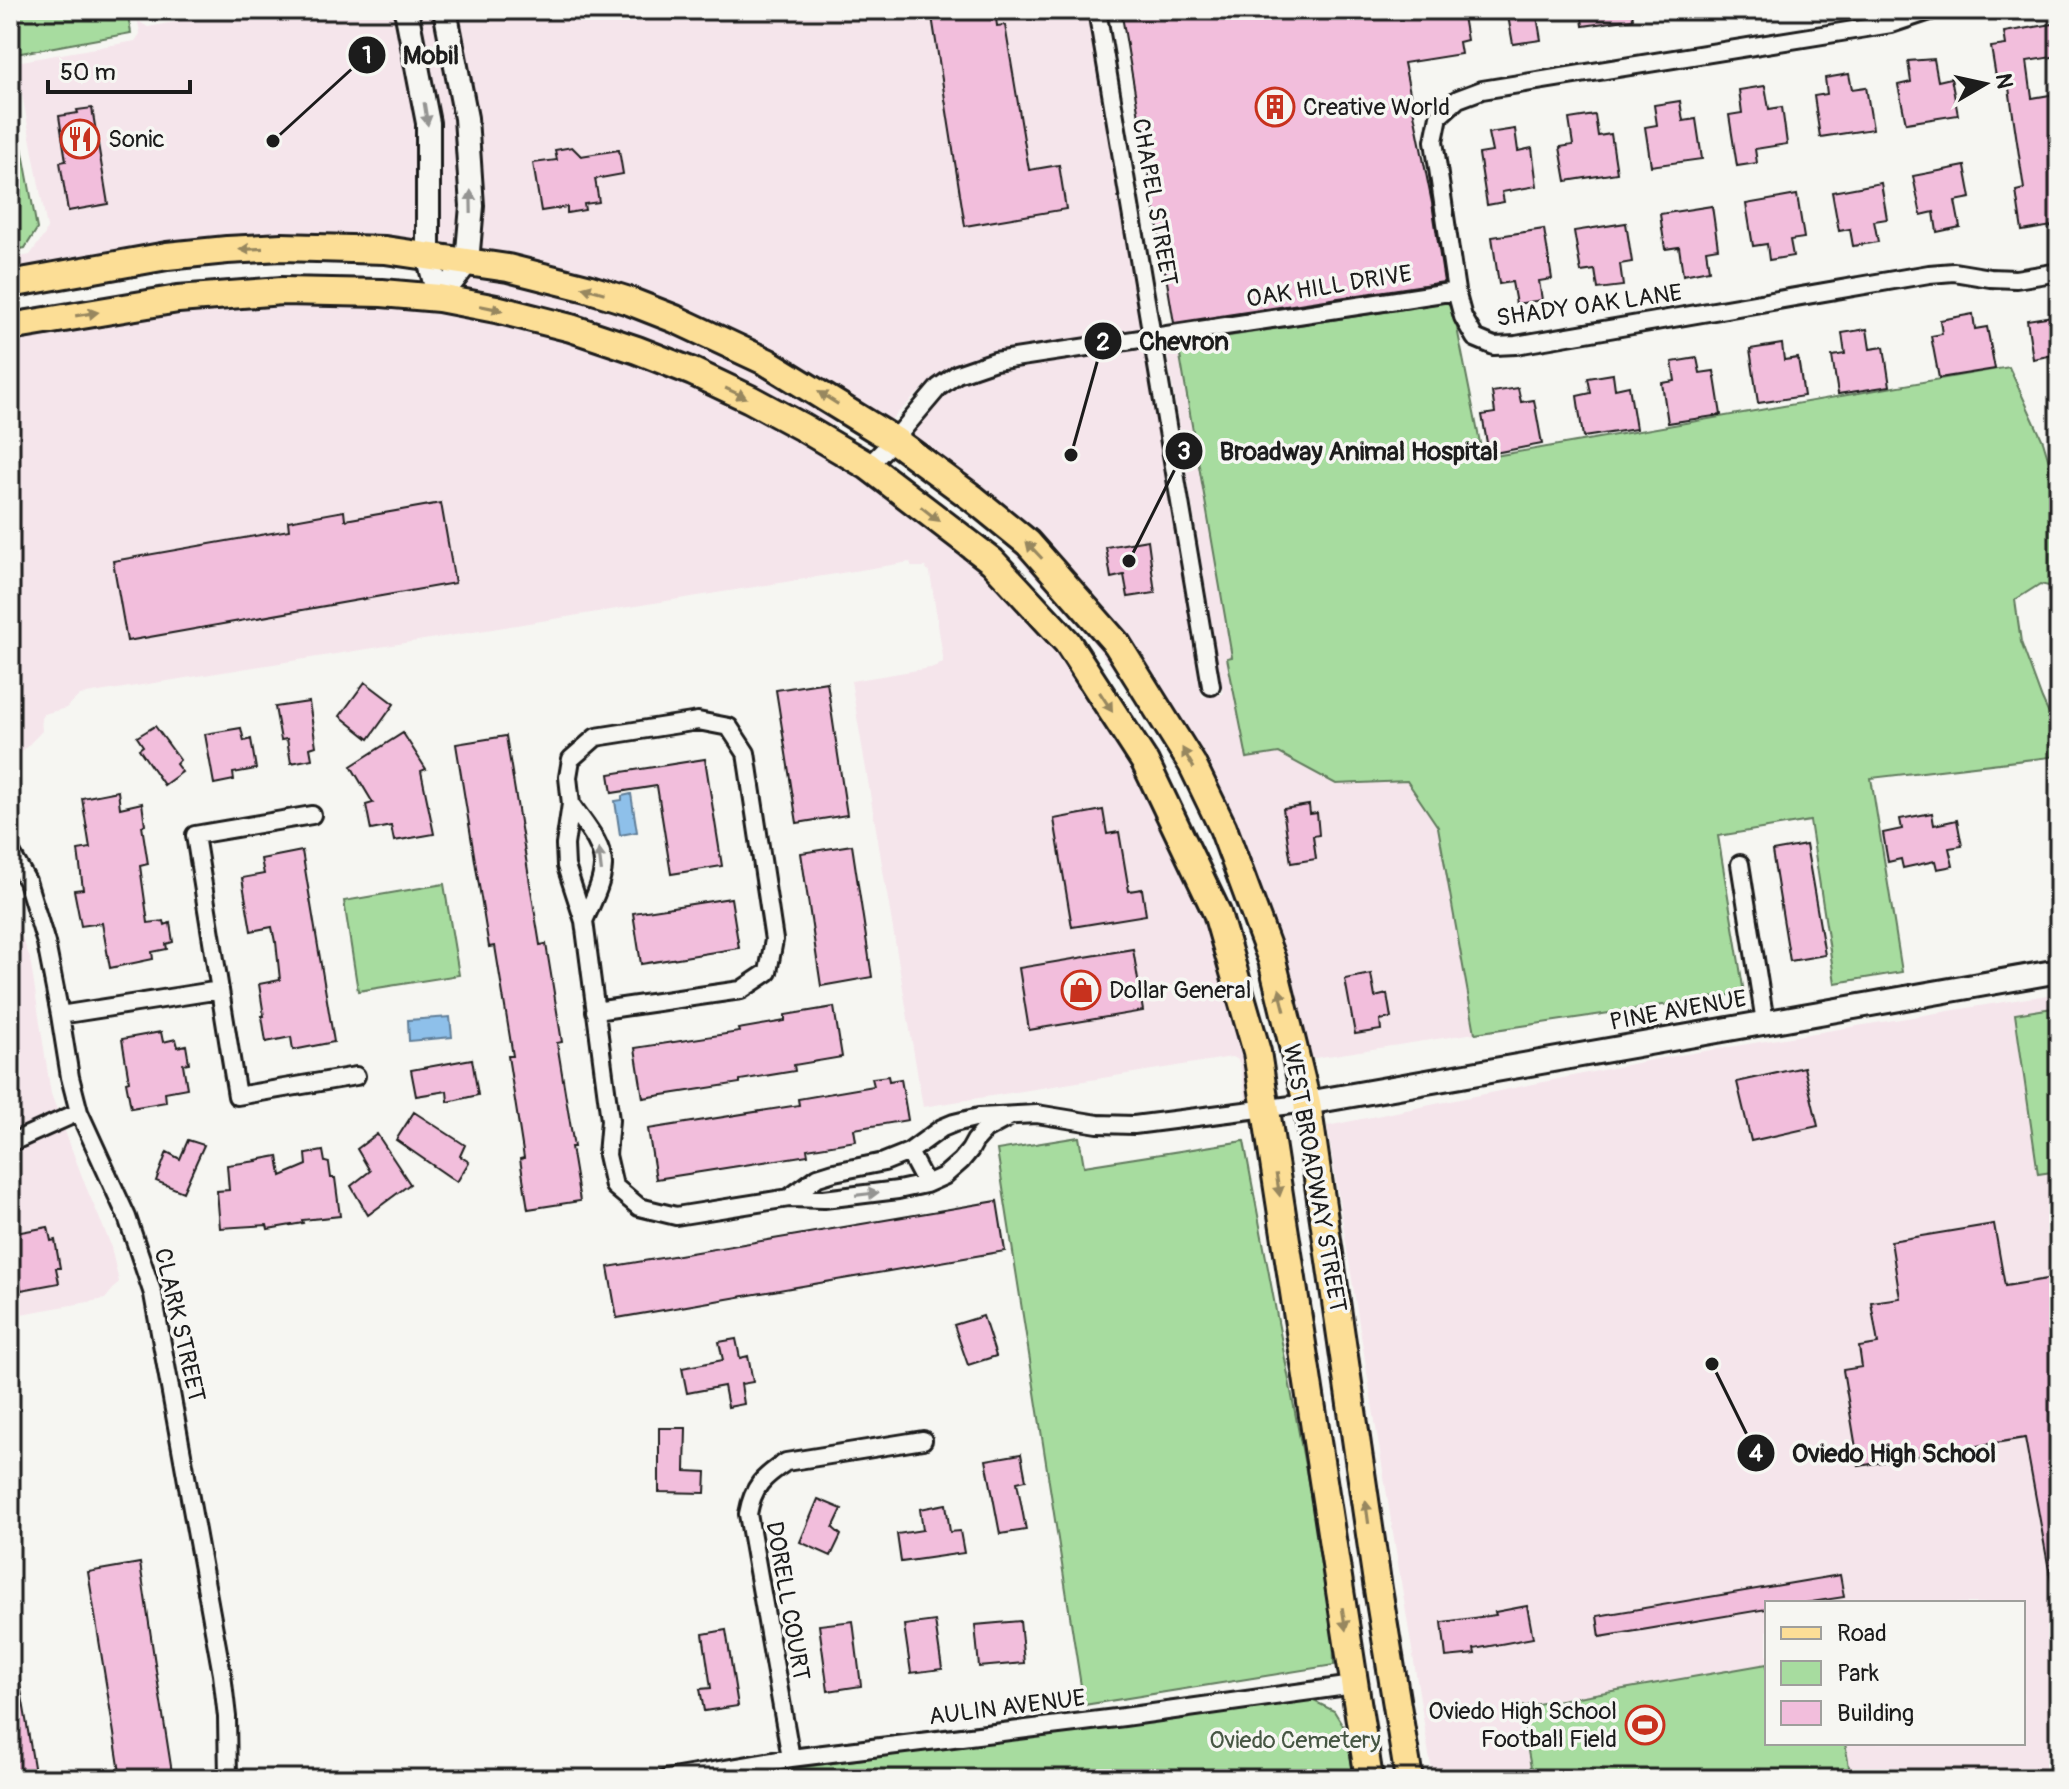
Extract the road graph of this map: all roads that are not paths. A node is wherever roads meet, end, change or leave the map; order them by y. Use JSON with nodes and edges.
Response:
{"nodes":[{"id":1,"x":406,"y":10,"type":"edge"},
{"id":2,"x":445,"y":10,"type":"edge"},
{"id":3,"x":1097,"y":10,"type":"edge"},
{"id":4,"x":1933,"y":10,"type":"edge"},
{"id":5,"x":428,"y":256,"type":"junction"},
{"id":6,"x":467,"y":262,"type":"junction"},
{"id":7,"x":2059,"y":272,"type":"edge"},
{"id":8,"x":10,"y":284,"type":"edge"},
{"id":9,"x":1456,"y":291,"type":"junction"},
{"id":10,"x":439,"y":298,"type":"junction"},
{"id":11,"x":10,"y":327,"type":"edge"},
{"id":12,"x":1154,"y":337,"type":"junction"},
{"id":13,"x":894,"y":440,"type":"junction"},
{"id":14,"x":868,"y":466,"type":"junction"},
{"id":15,"x":1211,"y":686,"type":"dead end"},
{"id":16,"x":571,"y":804,"type":"junction"},
{"id":17,"x":312,"y":815,"type":"dead end"},
{"id":18,"x":10,"y":851,"type":"edge"},
{"id":19,"x":1740,"y":864,"type":"dead end"},
{"id":20,"x":584,"y":921,"type":"junction"},
{"id":21,"x":2059,"y":971,"type":"edge"},
{"id":22,"x":220,"y":990,"type":"junction"},
{"id":23,"x":595,"y":1011,"type":"junction"},
{"id":24,"x":60,"y":1015,"type":"junction"},
{"id":25,"x":1765,"y":1022,"type":"junction"},
{"id":26,"x":356,"y":1076,"type":"dead end"},
{"id":27,"x":1307,"y":1103,"type":"junction"},
{"id":28,"x":1266,"y":1108,"type":"junction"},
{"id":29,"x":79,"y":1112,"type":"junction"},
{"id":30,"x":1011,"y":1116,"type":"junction"},
{"id":31,"x":954,"y":1123,"type":"junction"},
{"id":32,"x":10,"y":1143,"type":"edge"},
{"id":33,"x":970,"y":1150,"type":"junction"},
{"id":34,"x":909,"y":1152,"type":"junction"},
{"id":35,"x":926,"y":1184,"type":"junction"},
{"id":36,"x":789,"y":1198,"type":"junction"},
{"id":37,"x":923,"y":1440,"type":"dead end"},
{"id":38,"x":1328,"y":1515,"type":"junction"},
{"id":39,"x":1378,"y":1589,"type":"junction"},
{"id":40,"x":1354,"y":1685,"type":"junction"},
{"id":41,"x":1404,"y":1752,"type":"junction"},
{"id":42,"x":791,"y":1758,"type":"junction"},
{"id":43,"x":228,"y":1779,"type":"edge"},
{"id":44,"x":666,"y":1779,"type":"edge"},
{"id":45,"x":1369,"y":1779,"type":"edge"},
{"id":46,"x":1409,"y":1779,"type":"edge"}],
"edges":[{"from":1,"to":5,"type":"street","one_way":true},
{"from":6,"to":2,"type":"street","one_way":true},
{"from":3,"to":12,"type":"street","name":"CHAPEL STREET"},
{"from":4,"to":9,"type":"street","name":"SHADY OAK LANE"},
{"from":5,"to":6,"type":"main road","name":"WEST BROADWAY STREET"},
{"from":5,"to":8,"type":"main road","name":"WEST BROADWAY STREET","one_way":true},
{"from":5,"to":10,"type":"street"},
{"from":6,"to":10,"type":"street"},
{"from":13,"to":6,"type":"main road","name":"WEST BROADWAY STREET","one_way":true},
{"from":7,"to":9,"type":"street","name":"SHADY OAK LANE"},
{"from":9,"to":12,"type":"street","name":"OAK HILL DRIVE"},
{"from":11,"to":10,"type":"main road","name":"WEST BROADWAY STREET","one_way":true},
{"from":10,"to":14,"type":"main road","name":"WEST BROADWAY STREET","one_way":true},
{"from":12,"to":13,"type":"street","name":"OAK HILL DRIVE"},
{"from":12,"to":15,"type":"street","name":"CHAPEL STREET"},
{"from":13,"to":14,"type":"street","name":"OAK HILL DRIVE"},
{"from":27,"to":13,"type":"main road","name":"WEST BROADWAY STREET","one_way":true},
{"from":14,"to":28,"type":"main road","name":"WEST BROADWAY STREET","one_way":true},
{"from":16,"to":20,"type":"street"},
{"from":20,"to":16,"type":"street","one_way":true},
{"from":16,"to":23,"type":"street"},
{"from":17,"to":22,"type":"street"},
{"from":18,"to":24,"type":"street","name":"CLARK STREET"},
{"from":19,"to":25,"type":"street"},
{"from":20,"to":23,"type":"street"},
{"from":21,"to":25,"type":"street","name":"PINE AVENUE"},
{"from":22,"to":24,"type":"street"},
{"from":22,"to":26,"type":"street"},
{"from":23,"to":36,"type":"street"},
{"from":24,"to":29,"type":"street","name":"CLARK STREET"},
{"from":25,"to":27,"type":"street","name":"PINE AVENUE"},
{"from":27,"to":28,"type":"street"},
{"from":39,"to":27,"type":"main road","name":"WEST BROADWAY STREET","one_way":true},
{"from":28,"to":30,"type":"street"},
{"from":28,"to":38,"type":"main road","name":"WEST BROADWAY STREET","one_way":true},
{"from":29,"to":32,"type":"street"},
{"from":29,"to":43,"type":"street","name":"CLARK STREET"},
{"from":30,"to":31,"type":"street"},
{"from":30,"to":33,"type":"street"},
{"from":31,"to":33,"type":"street"},
{"from":31,"to":34,"type":"street"},
{"from":33,"to":35,"type":"street"},
{"from":34,"to":35,"type":"street"},
{"from":34,"to":36,"type":"street"},
{"from":36,"to":35,"type":"street","one_way":true},
{"from":37,"to":42,"type":"street","name":"DORELL COURT"},
{"from":38,"to":39,"type":"main road"},
{"from":38,"to":40,"type":"main road","name":"WEST BROADWAY STREET","one_way":true},
{"from":39,"to":41,"type":"main road","name":"WEST BROADWAY STREET"},
{"from":40,"to":41,"type":"main road"},
{"from":40,"to":42,"type":"street","name":"AULIN AVENUE"},
{"from":40,"to":45,"type":"main road","name":"WEST BROADWAY STREET"},
{"from":41,"to":46,"type":"main road","name":"WEST BROADWAY STREET"},
{"from":42,"to":44,"type":"street","name":"AULIN AVENUE"}]}
